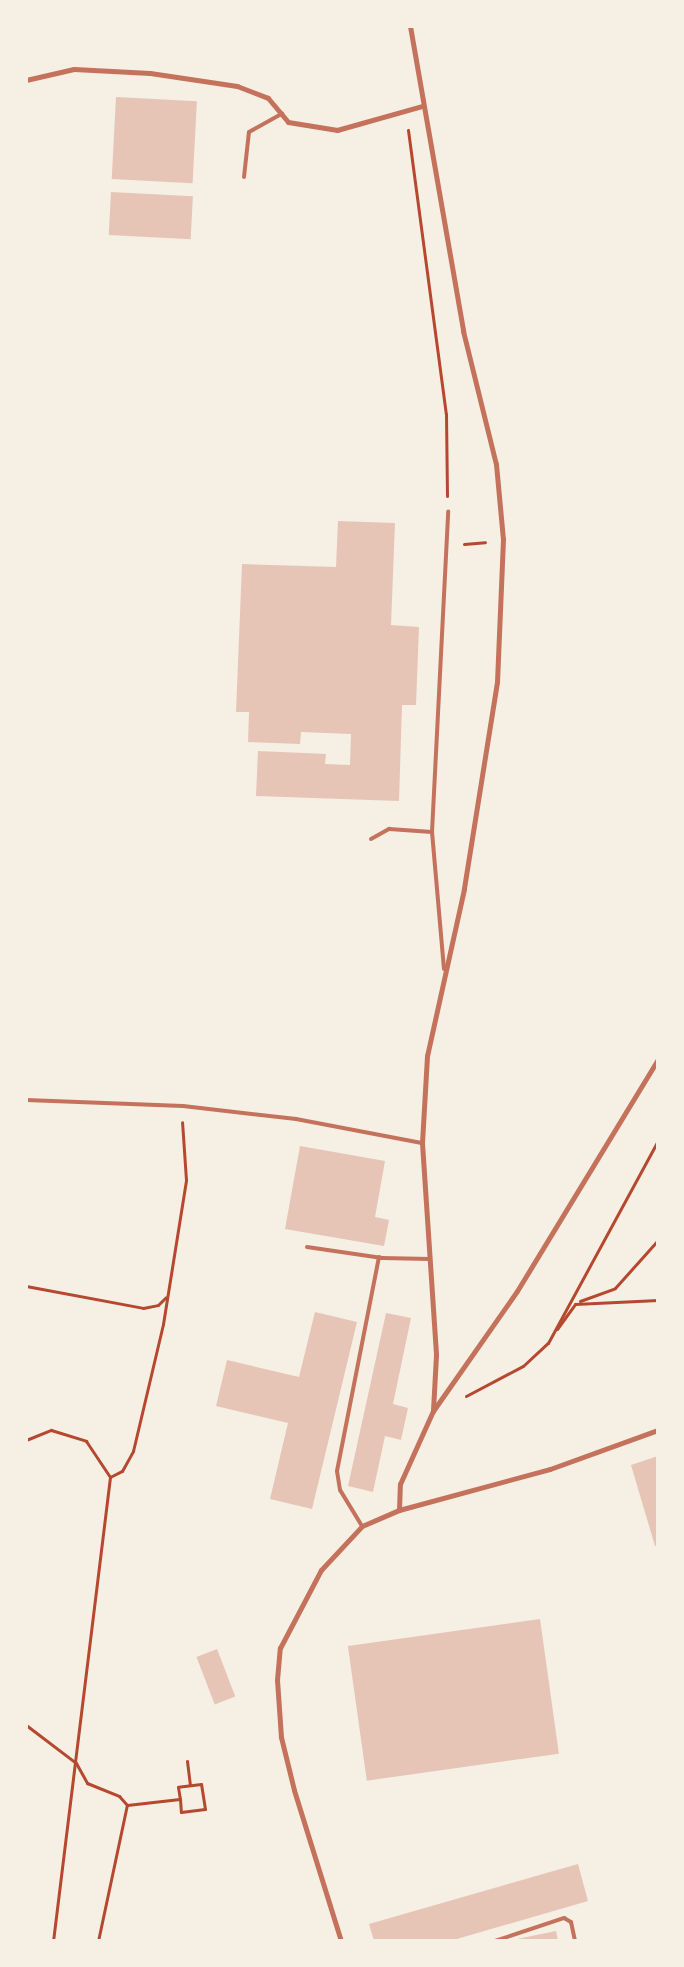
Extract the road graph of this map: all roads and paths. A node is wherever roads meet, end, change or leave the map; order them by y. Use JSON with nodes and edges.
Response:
{"nodes":[{"id":1,"x":410,"y":26,"type":"edge"},
{"id":2,"x":26,"y":80,"type":"edge"},
{"id":3,"x":422,"y":106,"type":"junction"},
{"id":4,"x":405,"y":111,"type":"junction"},
{"id":5,"x":282,"y":114,"type":"junction"},
{"id":6,"x":244,"y":177,"type":"dead end"},
{"id":7,"x":448,"y":511,"type":"joint"},
{"id":8,"x":503,"y":539,"type":"junction"},
{"id":9,"x":446,"y":547,"type":"junction"},
{"id":10,"x":432,"y":832,"type":"junction"},
{"id":11,"x":371,"y":839,"type":"dead end"},
{"id":12,"x":444,"y":969,"type":"junction"},
{"id":13,"x":658,"y":1058,"type":"edge"},
{"id":14,"x":26,"y":1100,"type":"edge"},
{"id":15,"x":183,"y":1106,"type":"junction"},
{"id":16,"x":658,"y":1140,"type":"edge"},
{"id":17,"x":422,"y":1143,"type":"junction"},
{"id":18,"x":658,"y":1240,"type":"edge"},
{"id":19,"x":307,"y":1246,"type":"dead end"},
{"id":20,"x":379,"y":1257,"type":"junction"},
{"id":21,"x":430,"y":1260,"type":"junction"},
{"id":22,"x":26,"y":1286,"type":"edge"},
{"id":23,"x":166,"y":1296,"type":"junction"},
{"id":24,"x":658,"y":1300,"type":"edge"},
{"id":25,"x":575,"y":1304,"type":"junction"},
{"id":26,"x":548,"y":1343,"type":"junction"},
{"id":27,"x":439,"y":1401,"type":"junction"},
{"id":28,"x":433,"y":1412,"type":"junction"},
{"id":29,"x":658,"y":1430,"type":"edge"},
{"id":30,"x":26,"y":1440,"type":"edge"},
{"id":31,"x":110,"y":1477,"type":"junction"},
{"id":32,"x":399,"y":1510,"type":"junction"},
{"id":33,"x":362,"y":1526,"type":"junction"},
{"id":34,"x":26,"y":1725,"type":"edge"},
{"id":35,"x":187,"y":1761,"type":"dead end"},
{"id":36,"x":76,"y":1763,"type":"junction"},
{"id":37,"x":190,"y":1785,"type":"junction"},
{"id":38,"x":180,"y":1800,"type":"junction"},
{"id":39,"x":127,"y":1805,"type":"junction"},
{"id":40,"x":54,"y":1941,"type":"edge"},
{"id":41,"x":98,"y":1941,"type":"edge"},
{"id":42,"x":341,"y":1941,"type":"edge"},
{"id":43,"x":495,"y":1941,"type":"edge"},
{"id":44,"x":575,"y":1941,"type":"edge"}],
"edges":[{"from":1,"to":3,"type":"street"},
{"from":2,"to":5,"type":"street"},
{"from":3,"to":4,"type":"street"},
{"from":3,"to":8,"type":"street"},
{"from":4,"to":5,"type":"street"},
{"from":4,"to":7,"type":"path"},
{"from":5,"to":6,"type":"lane"},
{"from":7,"to":9,"type":"lane"},
{"from":8,"to":9,"type":"path"},
{"from":8,"to":12,"type":"street"},
{"from":9,"to":10,"type":"lane"},
{"from":10,"to":11,"type":"lane"},
{"from":10,"to":12,"type":"lane"},
{"from":12,"to":17,"type":"street"},
{"from":13,"to":27,"type":"street"},
{"from":14,"to":15,"type":"lane"},
{"from":15,"to":17,"type":"lane"},
{"from":15,"to":23,"type":"path"},
{"from":16,"to":26,"type":"path"},
{"from":17,"to":21,"type":"street"},
{"from":18,"to":25,"type":"path"},
{"from":19,"to":20,"type":"lane"},
{"from":20,"to":21,"type":"lane"},
{"from":20,"to":33,"type":"lane"},
{"from":21,"to":28,"type":"street"},
{"from":22,"to":23,"type":"path"},
{"from":23,"to":31,"type":"path"},
{"from":24,"to":25,"type":"path"},
{"from":25,"to":26,"type":"path"},
{"from":26,"to":27,"type":"path"},
{"from":27,"to":28,"type":"street"},
{"from":28,"to":32,"type":"street"},
{"from":29,"to":32,"type":"street"},
{"from":30,"to":31,"type":"path"},
{"from":31,"to":36,"type":"path"},
{"from":32,"to":33,"type":"street"},
{"from":33,"to":42,"type":"street"},
{"from":34,"to":36,"type":"path"},
{"from":35,"to":37,"type":"path"},
{"from":36,"to":39,"type":"path"},
{"from":36,"to":40,"type":"path"},
{"from":37,"to":38,"type":"path"},
{"from":37,"to":38,"type":"path"},
{"from":38,"to":39,"type":"path"},
{"from":39,"to":41,"type":"path"},
{"from":43,"to":44,"type":"lane"}]}
